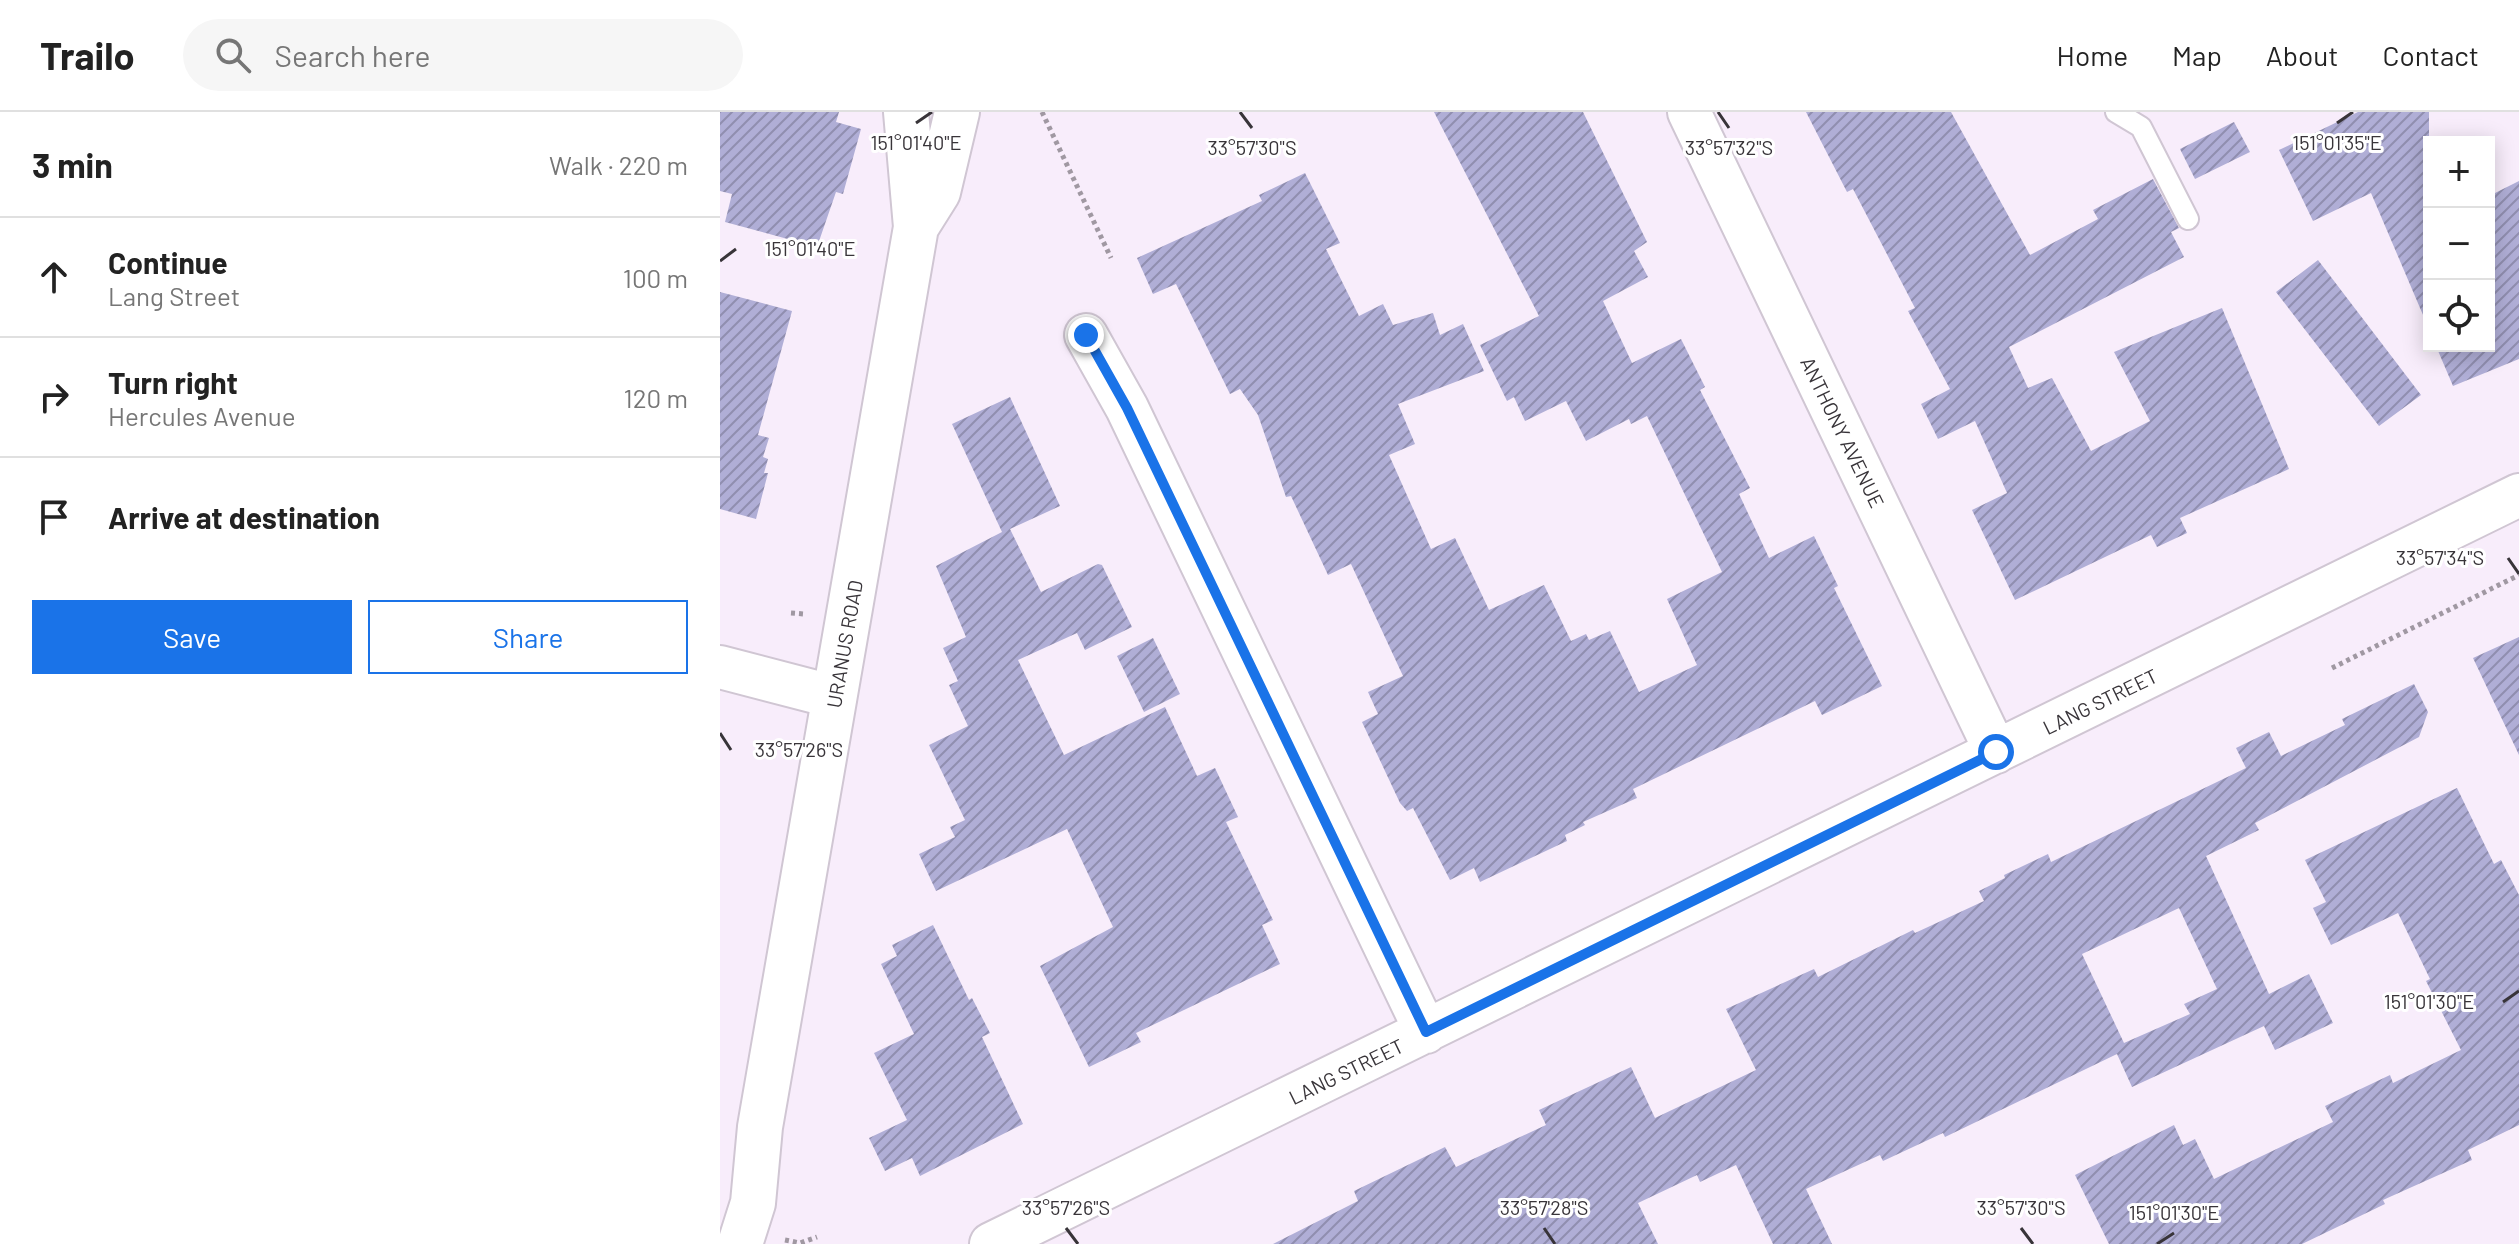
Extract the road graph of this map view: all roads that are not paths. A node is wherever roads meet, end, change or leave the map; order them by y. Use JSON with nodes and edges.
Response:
{"nodes":[{"id":1,"x":906,"y":112,"type":"edge"},
{"id":2,"x":957,"y":112,"type":"edge"},
{"id":3,"x":1689,"y":112,"type":"edge"},
{"id":4,"x":2116,"y":112,"type":"edge"},
{"id":5,"x":2188,"y":219,"type":"dead end"},
{"id":6,"x":916,"y":227,"type":"junction"},
{"id":7,"x":1086,"y":335,"type":"dead end"},
{"id":8,"x":2519,"y":495,"type":"edge"},
{"id":9,"x":720,"y":667,"type":"edge"},
{"id":10,"x":835,"y":697,"type":"junction"},
{"id":11,"x":1996,"y":752,"type":"junction"},
{"id":12,"x":1426,"y":1032,"type":"junction"},
{"id":13,"x":753,"y":1203,"type":"junction"},
{"id":14,"x":740,"y":1244,"type":"edge"},
{"id":15,"x":770,"y":1244,"type":"edge"},
{"id":16,"x":991,"y":1244,"type":"edge"}],
"edges":[{"from":1,"to":6,"type":"main road","name":"URANUS ROAD"},
{"from":2,"to":6,"type":"main road","name":"URANUS ROAD"},
{"from":3,"to":11,"type":"street","name":"ANTHONY AVENUE"},
{"from":4,"to":5,"type":"lane"},
{"from":6,"to":10,"type":"main road","name":"URANUS ROAD"},
{"from":7,"to":12,"type":"street"},
{"from":8,"to":11,"type":"street","name":"LANG STREET"},
{"from":9,"to":10,"type":"street"},
{"from":10,"to":13,"type":"main road","name":"URANUS ROAD"},
{"from":11,"to":12,"type":"street","name":"LANG STREET"},
{"from":12,"to":16,"type":"street","name":"LANG STREET"},
{"from":13,"to":14,"type":"main road","name":"URANUS ROAD"},
{"from":13,"to":15,"type":"main road","name":"URANUS ROAD"}]}
